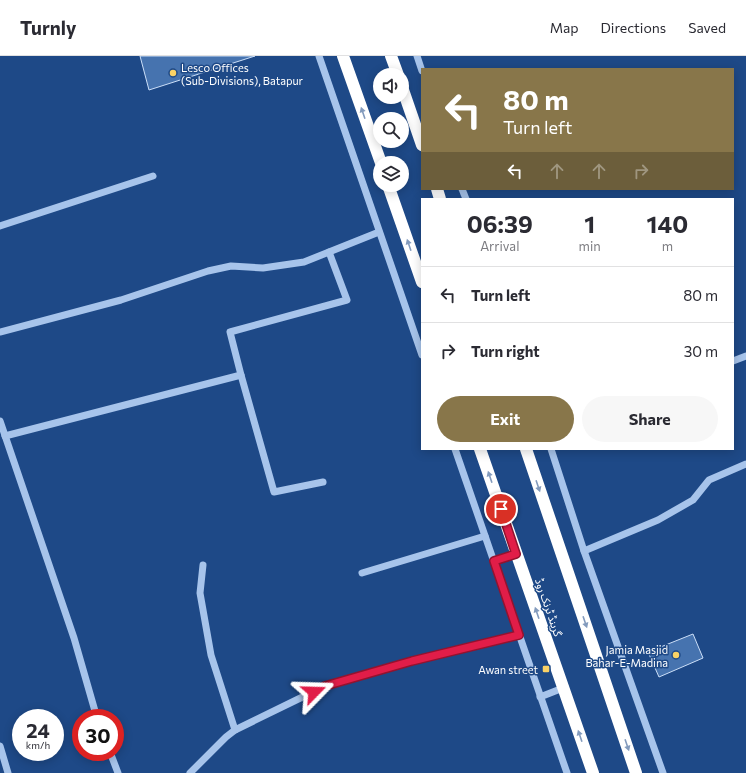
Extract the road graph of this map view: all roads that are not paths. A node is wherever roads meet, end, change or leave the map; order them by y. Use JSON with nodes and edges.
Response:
{"nodes":[{"id":1,"x":319,"y":56,"type":"edge"},
{"id":2,"x":343,"y":56,"type":"edge"},
{"id":3,"x":392,"y":56,"type":"edge"},
{"id":4,"x":417,"y":56,"type":"edge"},
{"id":5,"x":396,"y":68,"type":"edge"},
{"id":6,"x":421,"y":68,"type":"edge"},
{"id":7,"x":408,"y":104,"type":"edge"},
{"id":8,"x":421,"y":143,"type":"edge"},
{"id":9,"x":379,"y":156,"type":"edge"},
{"id":10,"x":153,"y":176,"type":"dead end"},
{"id":11,"x":390,"y":192,"type":"edge"},
{"id":12,"x":0,"y":226,"type":"edge"},
{"id":13,"x":379,"y":232,"type":"junction"},
{"id":14,"x":329,"y":252,"type":"junction"},
{"id":15,"x":421,"y":279,"type":"edge"},
{"id":16,"x":0,"y":332,"type":"edge"},
{"id":17,"x":421,"y":352,"type":"edge"},
{"id":18,"x":746,"y":356,"type":"edge"},
{"id":19,"x":734,"y":361,"type":"edge"},
{"id":20,"x":241,"y":375,"type":"junction"},
{"id":21,"x":0,"y":421,"type":"edge"},
{"id":22,"x":5,"y":436,"type":"junction"},
{"id":23,"x":455,"y":450,"type":"edge"},
{"id":24,"x":480,"y":450,"type":"edge"},
{"id":25,"x":526,"y":450,"type":"edge"},
{"id":26,"x":551,"y":450,"type":"edge"},
{"id":27,"x":746,"y":464,"type":"edge"},
{"id":28,"x":323,"y":482,"type":"dead end"},
{"id":29,"x":485,"y":536,"type":"junction"},
{"id":30,"x":584,"y":551,"type":"junction"},
{"id":31,"x":516,"y":554,"type":"junction"},
{"id":32,"x":494,"y":561,"type":"junction"},
{"id":33,"x":203,"y":565,"type":"dead end"},
{"id":34,"x":362,"y":573,"type":"dead end"},
{"id":35,"x":519,"y":635,"type":"junction"},
{"id":36,"x":563,"y":688,"type":"junction"},
{"id":37,"x":540,"y":697,"type":"junction"},
{"id":38,"x":94,"y":709,"type":"edge"},
{"id":39,"x":235,"y":730,"type":"junction"},
{"id":40,"x":0,"y":746,"type":"edge"},
{"id":41,"x":113,"y":761,"type":"edge"},
{"id":42,"x":8,"y":773,"type":"edge"},
{"id":43,"x":118,"y":773,"type":"edge"},
{"id":44,"x":190,"y":773,"type":"edge"},
{"id":45,"x":567,"y":773,"type":"edge"},
{"id":46,"x":592,"y":773,"type":"edge"},
{"id":47,"x":636,"y":773,"type":"edge"},
{"id":48,"x":663,"y":773,"type":"edge"}],
"edges":[{"from":1,"to":13,"type":"street"},
{"from":9,"to":2,"type":"highway","one_way":true},
{"from":3,"to":5,"type":"highway"},
{"from":4,"to":6,"type":"street"},
{"from":7,"to":8,"type":"highway"},
{"from":10,"to":12,"type":"street"},
{"from":15,"to":11,"type":"highway","one_way":true},
{"from":13,"to":14,"type":"street"},
{"from":13,"to":17,"type":"street"},
{"from":14,"to":16,"type":"street"},
{"from":14,"to":20,"type":"street"},
{"from":18,"to":19,"type":"street"},
{"from":20,"to":22,"type":"street"},
{"from":20,"to":28,"type":"street"},
{"from":21,"to":22,"type":"street"},
{"from":22,"to":38,"type":"street"},
{"from":23,"to":29,"type":"street"},
{"from":31,"to":24,"type":"highway","name":"گرینڈ ٹرنک روڈ","one_way":true},
{"from":25,"to":47,"type":"highway","one_way":true},
{"from":26,"to":30,"type":"street"},
{"from":27,"to":30,"type":"street"},
{"from":29,"to":32,"type":"street"},
{"from":29,"to":34,"type":"street"},
{"from":30,"to":48,"type":"street"},
{"from":31,"to":32,"type":"street"},
{"from":36,"to":31,"type":"highway","name":"گرینڈ ٹرنک روڈ","one_way":true},
{"from":32,"to":35,"type":"street"},
{"from":33,"to":39,"type":"street"},
{"from":35,"to":37,"type":"street"},
{"from":35,"to":39,"type":"street"},
{"from":36,"to":37,"type":"street"},
{"from":46,"to":36,"type":"highway","name":"گرینڈ ٹرنک روڈ","one_way":true},
{"from":37,"to":45,"type":"street"},
{"from":39,"to":44,"type":"street"},
{"from":40,"to":42,"type":"street"},
{"from":41,"to":43,"type":"street"}]}
